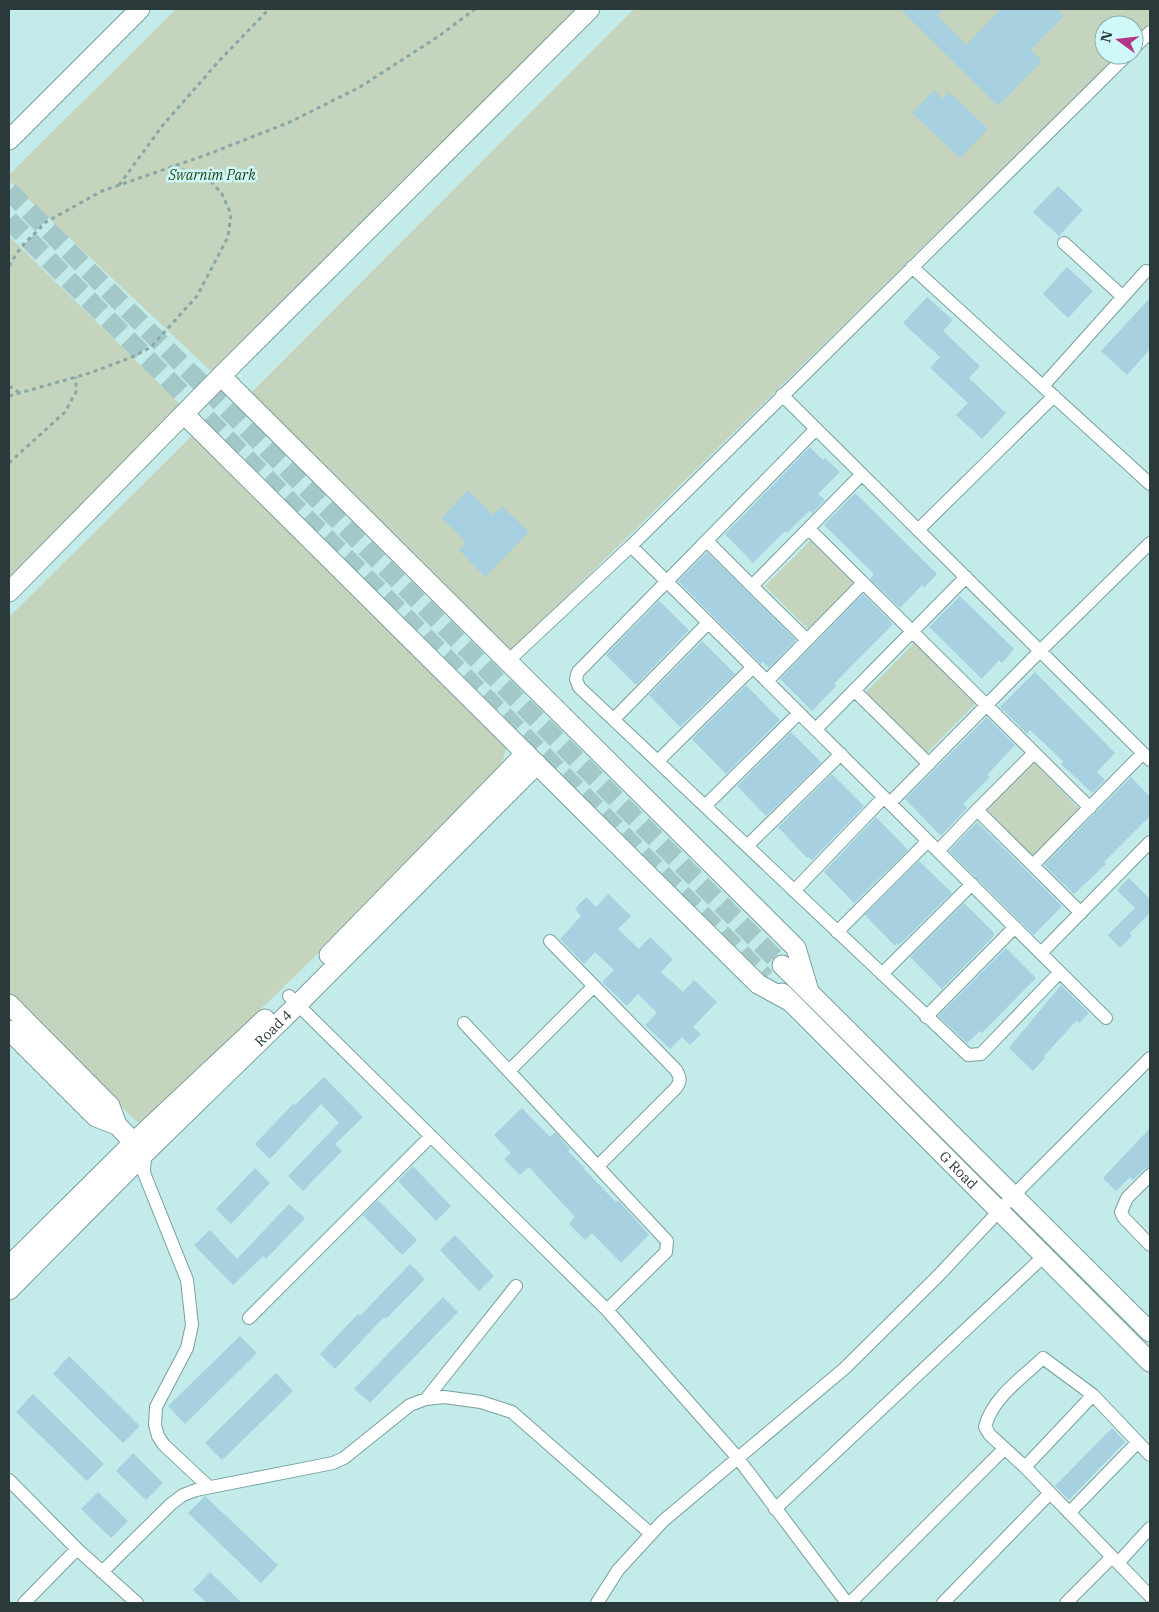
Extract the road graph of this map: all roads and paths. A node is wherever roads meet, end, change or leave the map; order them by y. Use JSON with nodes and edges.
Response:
{"nodes":[{"id":1,"x":140,"y":9,"type":"edge"},
{"id":2,"x":269,"y":9,"type":"edge"},
{"id":3,"x":475,"y":9,"type":"edge"},
{"id":4,"x":590,"y":9,"type":"edge"},
{"id":5,"x":1116,"y":65,"type":"edge"},
{"id":6,"x":9,"y":140,"type":"edge"},
{"id":7,"x":171,"y":167,"type":"junction"},
{"id":8,"x":119,"y":185,"type":"junction"},
{"id":9,"x":1064,"y":243,"type":"dead end"},
{"id":10,"x":9,"y":266,"type":"edge"},
{"id":11,"x":912,"y":267,"type":"junction"},
{"id":12,"x":1146,"y":271,"type":"dead end"},
{"id":13,"x":1123,"y":297,"type":"junction"},
{"id":14,"x":222,"y":376,"type":"junction"},
{"id":15,"x":76,"y":377,"type":"junction"},
{"id":16,"x":9,"y":386,"type":"edge"},
{"id":17,"x":1043,"y":386,"type":"junction"},
{"id":18,"x":20,"y":393,"type":"junction"},
{"id":19,"x":782,"y":395,"type":"junction"},
{"id":20,"x":9,"y":396,"type":"edge"},
{"id":21,"x":1054,"y":396,"type":"junction"},
{"id":22,"x":184,"y":414,"type":"junction"},
{"id":23,"x":816,"y":429,"type":"junction"},
{"id":24,"x":9,"y":463,"type":"edge"},
{"id":25,"x":862,"y":474,"type":"junction"},
{"id":26,"x":1150,"y":484,"type":"edge"},
{"id":27,"x":809,"y":529,"type":"junction"},
{"id":28,"x":918,"y":530,"type":"junction"},
{"id":29,"x":707,"y":540,"type":"junction"},
{"id":30,"x":1150,"y":543,"type":"edge"},
{"id":31,"x":631,"y":546,"type":"junction"},
{"id":32,"x":966,"y":577,"type":"junction"},
{"id":33,"x":666,"y":582,"type":"junction"},
{"id":34,"x":863,"y":583,"type":"junction"},
{"id":35,"x":752,"y":586,"type":"junction"},
{"id":36,"x":9,"y":592,"type":"edge"},
{"id":37,"x":708,"y":623,"type":"junction"},
{"id":38,"x":912,"y":632,"type":"junction"},
{"id":39,"x":807,"y":640,"type":"junction"},
{"id":40,"x":1040,"y":651,"type":"junction"},
{"id":41,"x":508,"y":661,"type":"junction"},
{"id":42,"x":753,"y":667,"type":"junction"},
{"id":43,"x":767,"y":681,"type":"junction"},
{"id":44,"x":854,"y":690,"type":"junction"},
{"id":45,"x":986,"y":705,"type":"junction"},
{"id":46,"x":799,"y":713,"type":"junction"},
{"id":47,"x":614,"y":719,"type":"junction"},
{"id":48,"x":816,"y":729,"type":"junction"},
{"id":49,"x":1034,"y":753,"type":"junction"},
{"id":50,"x":841,"y":754,"type":"junction"},
{"id":51,"x":1147,"y":757,"type":"edge"},
{"id":52,"x":532,"y":759,"type":"junction"},
{"id":53,"x":658,"y":761,"type":"junction"},
{"id":54,"x":929,"y":764,"type":"junction"},
{"id":55,"x":887,"y":800,"type":"junction"},
{"id":56,"x":705,"y":806,"type":"junction"},
{"id":57,"x":1090,"y":808,"type":"junction"},
{"id":58,"x":977,"y":810,"type":"junction"},
{"id":59,"x":928,"y":841,"type":"junction"},
{"id":60,"x":1150,"y":842,"type":"edge"},
{"id":61,"x":747,"y":846,"type":"junction"},
{"id":62,"x":938,"y":850,"type":"junction"},
{"id":63,"x":1033,"y":865,"type":"junction"},
{"id":64,"x":972,"y":884,"type":"junction"},
{"id":65,"x":794,"y":891,"type":"junction"},
{"id":66,"x":1081,"y":913,"type":"junction"},
{"id":67,"x":1015,"y":927,"type":"junction"},
{"id":68,"x":837,"y":932,"type":"junction"},
{"id":69,"x":550,"y":941,"type":"dead end"},
{"id":70,"x":1041,"y":953,"type":"junction"},
{"id":71,"x":782,"y":965,"type":"tunnel mouth"},
{"id":72,"x":1060,"y":972,"type":"junction"},
{"id":73,"x":882,"y":974,"type":"junction"},
{"id":74,"x":766,"y":978,"type":"tunnel mouth"},
{"id":75,"x":594,"y":986,"type":"junction"},
{"id":76,"x":808,"y":991,"type":"junction"},
{"id":77,"x":293,"y":1001,"type":"junction"},
{"id":78,"x":791,"y":1002,"type":"junction"},
{"id":79,"x":9,"y":1004,"type":"edge"},
{"id":80,"x":926,"y":1017,"type":"junction"},
{"id":81,"x":1106,"y":1018,"type":"dead end"},
{"id":82,"x":464,"y":1023,"type":"dead end"},
{"id":83,"x":9,"y":1030,"type":"edge"},
{"id":84,"x":1150,"y":1058,"type":"edge"},
{"id":85,"x":509,"y":1071,"type":"junction"},
{"id":86,"x":117,"y":1125,"type":"junction"},
{"id":87,"x":431,"y":1136,"type":"junction"},
{"id":88,"x":139,"y":1148,"type":"junction"},
{"id":89,"x":598,"y":1166,"type":"junction"},
{"id":90,"x":1150,"y":1175,"type":"edge"},
{"id":91,"x":1014,"y":1195,"type":"junction"},
{"id":92,"x":999,"y":1211,"type":"junction"},
{"id":93,"x":1150,"y":1245,"type":"edge"},
{"id":94,"x":1044,"y":1256,"type":"junction"},
{"id":95,"x":9,"y":1266,"type":"edge"},
{"id":96,"x":516,"y":1286,"type":"dead end"},
{"id":97,"x":9,"y":1290,"type":"edge"},
{"id":98,"x":607,"y":1310,"type":"junction"},
{"id":99,"x":249,"y":1318,"type":"dead end"},
{"id":100,"x":1150,"y":1332,"type":"edge"},
{"id":101,"x":1150,"y":1362,"type":"edge"},
{"id":102,"x":1092,"y":1395,"type":"junction"},
{"id":103,"x":426,"y":1399,"type":"junction"},
{"id":104,"x":1138,"y":1442,"type":"junction"},
{"id":105,"x":1004,"y":1449,"type":"junction"},
{"id":106,"x":1150,"y":1455,"type":"edge"},
{"id":107,"x":737,"y":1457,"type":"junction"},
{"id":108,"x":1025,"y":1467,"type":"junction"},
{"id":109,"x":9,"y":1480,"type":"edge"},
{"id":110,"x":209,"y":1487,"type":"junction"},
{"id":111,"x":1050,"y":1493,"type":"junction"},
{"id":112,"x":775,"y":1509,"type":"junction"},
{"id":113,"x":1069,"y":1512,"type":"junction"},
{"id":114,"x":1150,"y":1528,"type":"edge"},
{"id":115,"x":651,"y":1534,"type":"junction"},
{"id":116,"x":77,"y":1549,"type":"junction"},
{"id":117,"x":1115,"y":1560,"type":"junction"},
{"id":118,"x":102,"y":1572,"type":"junction"},
{"id":119,"x":1150,"y":1596,"type":"edge"},
{"id":120,"x":24,"y":1603,"type":"edge"},
{"id":121,"x":137,"y":1603,"type":"edge"},
{"id":122,"x":597,"y":1603,"type":"edge"},
{"id":123,"x":848,"y":1603,"type":"edge"},
{"id":124,"x":943,"y":1603,"type":"edge"},
{"id":125,"x":1066,"y":1603,"type":"edge"}],
"edges":[{"from":1,"to":6,"type":"street"},
{"from":2,"to":8,"type":"path"},
{"from":3,"to":7,"type":"path"},
{"from":4,"to":14,"type":"street"},
{"from":5,"to":11,"type":"street"},
{"from":7,"to":8,"type":"path"},
{"from":7,"to":15,"type":"path"},
{"from":8,"to":10,"type":"path"},
{"from":9,"to":13,"type":"street"},
{"from":11,"to":17,"type":"street"},
{"from":11,"to":19,"type":"street"},
{"from":12,"to":13,"type":"street"},
{"from":13,"to":17,"type":"street"},
{"from":14,"to":22,"type":"street"},
{"from":14,"to":41,"type":"street"},
{"from":15,"to":18,"type":"path"},
{"from":15,"to":24,"type":"path"},
{"from":16,"to":18,"type":"path"},
{"from":17,"to":21,"type":"street"},
{"from":18,"to":20,"type":"path"},
{"from":19,"to":23,"type":"street"},
{"from":19,"to":31,"type":"street"},
{"from":21,"to":26,"type":"street"},
{"from":21,"to":28,"type":"street"},
{"from":22,"to":36,"type":"street"},
{"from":22,"to":52,"type":"street"},
{"from":23,"to":25,"type":"street"},
{"from":23,"to":29,"type":"street"},
{"from":25,"to":27,"type":"street"},
{"from":25,"to":28,"type":"street"},
{"from":27,"to":34,"type":"street"},
{"from":27,"to":35,"type":"street"},
{"from":28,"to":32,"type":"street"},
{"from":29,"to":33,"type":"street"},
{"from":29,"to":35,"type":"street"},
{"from":30,"to":40,"type":"street"},
{"from":31,"to":33,"type":"street"},
{"from":31,"to":41,"type":"street"},
{"from":32,"to":38,"type":"street"},
{"from":32,"to":40,"type":"street"},
{"from":33,"to":37,"type":"street"},
{"from":33,"to":47,"type":"street"},
{"from":34,"to":38,"type":"street"},
{"from":34,"to":39,"type":"street"},
{"from":35,"to":39,"type":"street"},
{"from":37,"to":42,"type":"street"},
{"from":37,"to":47,"type":"street"},
{"from":38,"to":44,"type":"street"},
{"from":38,"to":45,"type":"street"},
{"from":39,"to":43,"type":"street"},
{"from":40,"to":45,"type":"street"},
{"from":40,"to":51,"type":"street"},
{"from":41,"to":76,"type":"street"},
{"from":42,"to":43,"type":"street"},
{"from":42,"to":53,"type":"street"},
{"from":43,"to":46,"type":"street"},
{"from":44,"to":48,"type":"street"},
{"from":44,"to":54,"type":"street"},
{"from":45,"to":49,"type":"street"},
{"from":45,"to":54,"type":"street"},
{"from":46,"to":48,"type":"street"},
{"from":46,"to":56,"type":"street"},
{"from":47,"to":53,"type":"street"},
{"from":48,"to":50,"type":"street"},
{"from":49,"to":57,"type":"street"},
{"from":49,"to":58,"type":"street"},
{"from":50,"to":55,"type":"street"},
{"from":50,"to":61,"type":"street"},
{"from":51,"to":57,"type":"street"},
{"from":52,"to":77,"type":"street","name":"Road 4"},
{"from":52,"to":78,"type":"street"},
{"from":53,"to":56,"type":"street"},
{"from":54,"to":55,"type":"street"},
{"from":55,"to":59,"type":"street"},
{"from":55,"to":65,"type":"street"},
{"from":56,"to":61,"type":"street"},
{"from":57,"to":63,"type":"street"},
{"from":58,"to":62,"type":"street"},
{"from":58,"to":63,"type":"street"},
{"from":59,"to":62,"type":"street"},
{"from":59,"to":68,"type":"street"},
{"from":60,"to":66,"type":"street"},
{"from":61,"to":65,"type":"street"},
{"from":62,"to":64,"type":"street"},
{"from":63,"to":66,"type":"street"},
{"from":64,"to":67,"type":"street"},
{"from":64,"to":73,"type":"street"},
{"from":65,"to":68,"type":"street"},
{"from":66,"to":70,"type":"street"},
{"from":67,"to":70,"type":"street"},
{"from":67,"to":80,"type":"street"},
{"from":68,"to":73,"type":"street"},
{"from":69,"to":75,"type":"street"},
{"from":70,"to":72,"type":"street"},
{"from":71,"to":76,"type":"street","name":"G Road"},
{"from":72,"to":80,"type":"street"},
{"from":72,"to":81,"type":"street"},
{"from":73,"to":80,"type":"street"},
{"from":74,"to":78,"type":"street","name":"G Road"},
{"from":75,"to":85,"type":"street"},
{"from":75,"to":89,"type":"street"},
{"from":76,"to":91,"type":"street","name":"G Road"},
{"from":77,"to":87,"type":"street"},
{"from":77,"to":88,"type":"street","name":"Road 4"},
{"from":78,"to":92,"type":"street","name":"G Road"},
{"from":79,"to":86,"type":"street"},
{"from":82,"to":85,"type":"street"},
{"from":83,"to":86,"type":"street"},
{"from":84,"to":91,"type":"street"},
{"from":85,"to":89,"type":"street"},
{"from":86,"to":88,"type":"street"},
{"from":87,"to":98,"type":"street"},
{"from":87,"to":99,"type":"street"},
{"from":88,"to":95,"type":"street","name":"Road 4"},
{"from":88,"to":97,"type":"street","name":"Road 4"},
{"from":88,"to":110,"type":"street"},
{"from":89,"to":98,"type":"street"},
{"from":90,"to":93,"type":"street"},
{"from":91,"to":92,"type":"street"},
{"from":91,"to":100,"type":"street","name":"G Road"},
{"from":92,"to":94,"type":"street","name":"G Road"},
{"from":92,"to":107,"type":"street"},
{"from":94,"to":101,"type":"street","name":"G Road"},
{"from":94,"to":112,"type":"street"},
{"from":96,"to":103,"type":"street"},
{"from":98,"to":107,"type":"street"},
{"from":102,"to":104,"type":"street"},
{"from":102,"to":105,"type":"street"},
{"from":102,"to":108,"type":"street"},
{"from":103,"to":110,"type":"street"},
{"from":103,"to":115,"type":"street"},
{"from":104,"to":106,"type":"street"},
{"from":104,"to":113,"type":"street"},
{"from":105,"to":108,"type":"street"},
{"from":105,"to":123,"type":"street"},
{"from":107,"to":112,"type":"street"},
{"from":107,"to":115,"type":"street"},
{"from":108,"to":111,"type":"street"},
{"from":109,"to":116,"type":"street"},
{"from":110,"to":118,"type":"street"},
{"from":111,"to":113,"type":"street"},
{"from":111,"to":124,"type":"street"},
{"from":112,"to":123,"type":"street"},
{"from":113,"to":117,"type":"street"},
{"from":114,"to":117,"type":"street"},
{"from":115,"to":122,"type":"street"},
{"from":116,"to":118,"type":"street"},
{"from":116,"to":120,"type":"street"},
{"from":117,"to":119,"type":"street"},
{"from":117,"to":125,"type":"street"},
{"from":118,"to":121,"type":"street"}]}
